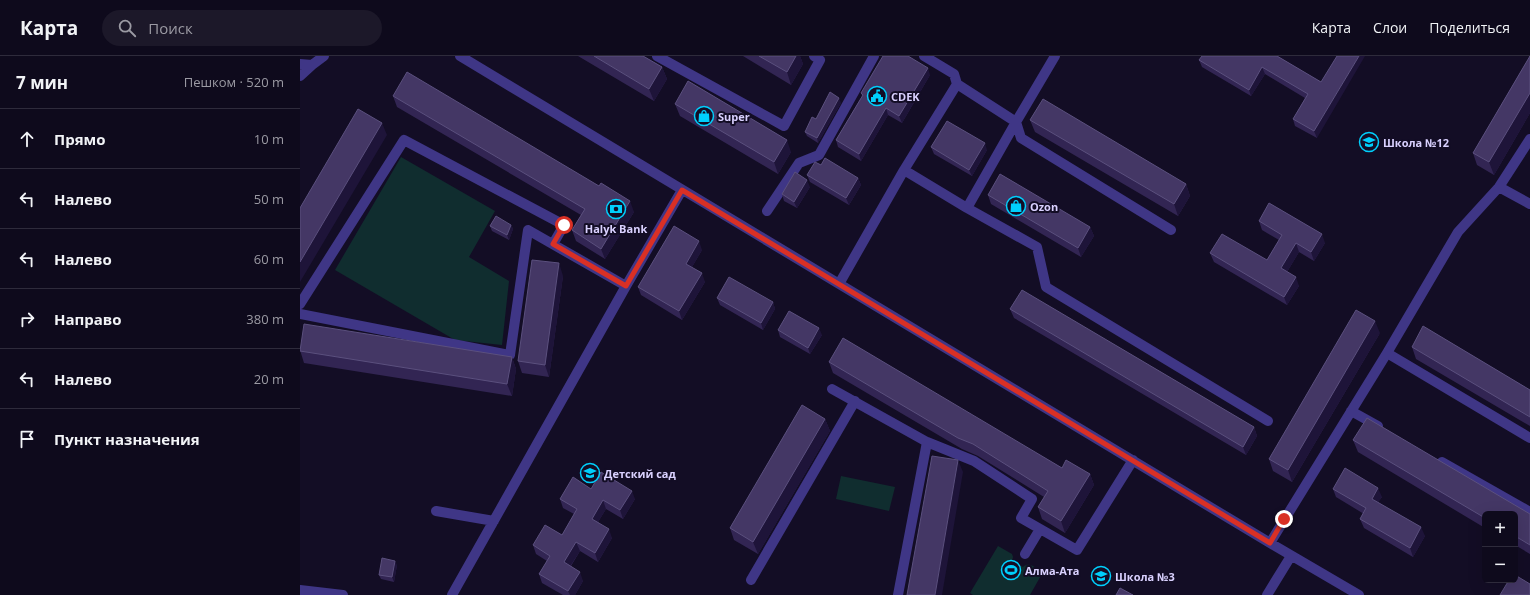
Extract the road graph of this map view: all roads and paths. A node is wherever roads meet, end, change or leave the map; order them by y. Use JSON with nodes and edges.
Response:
{"nodes":[{"id":1,"x":324,"y":56,"type":"edge"},
{"id":2,"x":460,"y":56,"type":"edge"},
{"id":3,"x":657,"y":56,"type":"edge"},
{"id":4,"x":814,"y":56,"type":"edge"},
{"id":5,"x":874,"y":56,"type":"edge"},
{"id":6,"x":924,"y":56,"type":"edge"},
{"id":7,"x":1055,"y":56,"type":"edge"},
{"id":8,"x":300,"y":64,"type":"edge"},
{"id":9,"x":312,"y":65,"type":"junction"},
{"id":10,"x":300,"y":76,"type":"edge"},
{"id":11,"x":957,"y":84,"type":"junction"},
{"id":12,"x":1016,"y":122,"type":"junction"},
{"id":13,"x":1530,"y":140,"type":"edge"},
{"id":14,"x":904,"y":170,"type":"junction"},
{"id":15,"x":1500,"y":187,"type":"junction"},
{"id":16,"x":682,"y":190,"type":"junction"},
{"id":17,"x":1530,"y":204,"type":"edge"},
{"id":18,"x":967,"y":208,"type":"junction"},
{"id":19,"x":767,"y":211,"type":"dead end"},
{"id":20,"x":1171,"y":230,"type":"dead end"},
{"id":21,"x":553,"y":244,"type":"junction"},
{"id":22,"x":839,"y":284,"type":"junction"},
{"id":23,"x":626,"y":286,"type":"junction"},
{"id":24,"x":300,"y":304,"type":"edge"},
{"id":25,"x":300,"y":314,"type":"edge"},
{"id":26,"x":1388,"y":353,"type":"junction"},
{"id":27,"x":832,"y":389,"type":"dead end"},
{"id":28,"x":855,"y":401,"type":"junction"},
{"id":29,"x":1352,"y":411,"type":"junction"},
{"id":30,"x":1268,"y":421,"type":"dead end"},
{"id":31,"x":1386,"y":431,"type":"edge"},
{"id":32,"x":1530,"y":438,"type":"edge"},
{"id":33,"x":927,"y":442,"type":"junction"},
{"id":34,"x":1434,"y":458,"type":"edge"},
{"id":35,"x":1133,"y":460,"type":"junction"},
{"id":36,"x":436,"y":511,"type":"dead end"},
{"id":37,"x":1530,"y":512,"type":"edge"},
{"id":38,"x":494,"y":521,"type":"junction"},
{"id":39,"x":1040,"y":529,"type":"junction"},
{"id":40,"x":1270,"y":543,"type":"junction"},
{"id":41,"x":1025,"y":554,"type":"dead end"},
{"id":42,"x":1291,"y":556,"type":"junction"},
{"id":43,"x":751,"y":580,"type":"dead end"},
{"id":44,"x":300,"y":590,"type":"edge"},
{"id":45,"x":343,"y":595,"type":"edge"},
{"id":46,"x":452,"y":595,"type":"edge"},
{"id":47,"x":898,"y":595,"type":"edge"},
{"id":48,"x":1266,"y":595,"type":"edge"},
{"id":49,"x":1359,"y":595,"type":"edge"}],
"edges":[{"from":1,"to":9,"type":"street"},
{"from":2,"to":16,"type":"street"},
{"from":3,"to":4,"type":"street"},
{"from":5,"to":19,"type":"street"},
{"from":6,"to":11,"type":"street"},
{"from":7,"to":12,"type":"street"},
{"from":8,"to":9,"type":"street"},
{"from":9,"to":10,"type":"street"},
{"from":11,"to":12,"type":"street"},
{"from":11,"to":14,"type":"street"},
{"from":12,"to":18,"type":"street"},
{"from":12,"to":20,"type":"street"},
{"from":13,"to":15,"type":"street"},
{"from":14,"to":18,"type":"street"},
{"from":14,"to":22,"type":"street"},
{"from":15,"to":17,"type":"street"},
{"from":15,"to":26,"type":"street"},
{"from":16,"to":22,"type":"street"},
{"from":16,"to":23,"type":"street"},
{"from":18,"to":30,"type":"street"},
{"from":21,"to":23,"type":"street"},
{"from":21,"to":24,"type":"street"},
{"from":21,"to":25,"type":"street"},
{"from":22,"to":35,"type":"street"},
{"from":23,"to":38,"type":"street"},
{"from":26,"to":29,"type":"street"},
{"from":26,"to":32,"type":"street"},
{"from":27,"to":28,"type":"street"},
{"from":28,"to":33,"type":"street"},
{"from":28,"to":43,"type":"street"},
{"from":29,"to":31,"type":"street"},
{"from":29,"to":40,"type":"street"},
{"from":33,"to":39,"type":"street"},
{"from":33,"to":47,"type":"street"},
{"from":34,"to":37,"type":"street"},
{"from":35,"to":39,"type":"street"},
{"from":35,"to":40,"type":"street"},
{"from":36,"to":38,"type":"street"},
{"from":38,"to":46,"type":"street"},
{"from":39,"to":41,"type":"street"},
{"from":40,"to":42,"type":"street"},
{"from":42,"to":48,"type":"street"},
{"from":42,"to":49,"type":"street"},
{"from":44,"to":45,"type":"street"}]}
